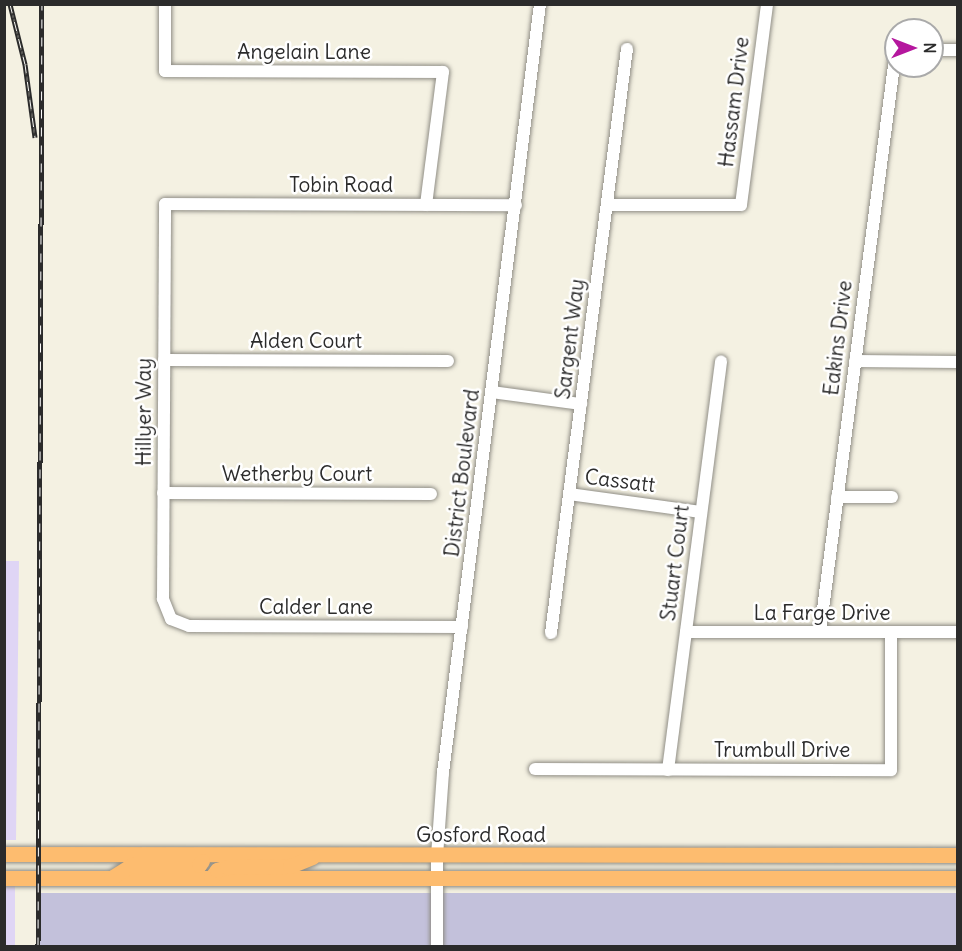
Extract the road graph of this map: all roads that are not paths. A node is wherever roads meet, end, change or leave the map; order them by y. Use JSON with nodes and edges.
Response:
{"nodes":[{"id":1,"x":165,"y":4,"type":"edge"},
{"id":2,"x":540,"y":4,"type":"edge"},
{"id":3,"x":767,"y":4,"type":"edge"},
{"id":4,"x":627,"y":49,"type":"dead end"},
{"id":5,"x":892,"y":78,"type":"edge"},
{"id":6,"x":165,"y":204,"type":"joint"},
{"id":7,"x":426,"y":205,"type":"junction"},
{"id":8,"x":516,"y":205,"type":"junction"},
{"id":9,"x":607,"y":205,"type":"junction"},
{"id":10,"x":164,"y":360,"type":"junction"},
{"id":11,"x":448,"y":361,"type":"dead end"},
{"id":12,"x":721,"y":362,"type":"dead end"},
{"id":13,"x":855,"y":362,"type":"junction"},
{"id":14,"x":957,"y":362,"type":"edge"},
{"id":15,"x":492,"y":392,"type":"junction"},
{"id":16,"x":581,"y":404,"type":"junction"},
{"id":17,"x":164,"y":493,"type":"junction"},
{"id":18,"x":431,"y":494,"type":"dead end"},
{"id":19,"x":569,"y":494,"type":"junction"},
{"id":20,"x":837,"y":496,"type":"junction"},
{"id":21,"x":892,"y":497,"type":"dead end"},
{"id":22,"x":701,"y":512,"type":"junction"},
{"id":23,"x":171,"y":619,"type":"joint"},
{"id":24,"x":462,"y":627,"type":"junction"},
{"id":25,"x":686,"y":632,"type":"junction"},
{"id":26,"x":820,"y":632,"type":"junction"},
{"id":27,"x":891,"y":632,"type":"junction"},
{"id":28,"x":957,"y":632,"type":"edge"},
{"id":29,"x":551,"y":633,"type":"dead end"},
{"id":30,"x":535,"y":770,"type":"dead end"},
{"id":31,"x":668,"y":770,"type":"junction"},
{"id":32,"x":4,"y":854,"type":"edge"},
{"id":33,"x":31,"y":854,"type":"junction"},
{"id":34,"x":207,"y":854,"type":"junction"},
{"id":35,"x":318,"y":854,"type":"junction"},
{"id":36,"x":957,"y":855,"type":"edge"},
{"id":37,"x":436,"y":856,"type":"junction"},
{"id":38,"x":853,"y":856,"type":"junction"},
{"id":39,"x":4,"y":865,"type":"edge"},
{"id":40,"x":702,"y":877,"type":"junction"},
{"id":41,"x":4,"y":878,"type":"edge"},
{"id":42,"x":111,"y":878,"type":"junction"},
{"id":43,"x":436,"y":878,"type":"junction"},
{"id":44,"x":957,"y":878,"type":"edge"},
{"id":45,"x":211,"y":879,"type":"junction"},
{"id":46,"x":437,"y":946,"type":"edge"}],
"edges":[{"from":1,"to":7,"type":"street","name":"Angelain Lane"},
{"from":2,"to":8,"type":"street","name":"District Boulevard"},
{"from":3,"to":9,"type":"street","name":"Hassam Drive"},
{"from":4,"to":9,"type":"street","name":"Sargent Way"},
{"from":5,"to":13,"type":"street","name":"Eakins Drive"},
{"from":6,"to":7,"type":"street","name":"Tobin Road"},
{"from":6,"to":10,"type":"street","name":"Hillyer Way"},
{"from":7,"to":8,"type":"street","name":"Tobin Road"},
{"from":8,"to":15,"type":"street","name":"District Boulevard"},
{"from":9,"to":16,"type":"street","name":"Sargent Way"},
{"from":10,"to":11,"type":"street","name":"Alden Court"},
{"from":10,"to":17,"type":"street","name":"Hillyer Way"},
{"from":12,"to":22,"type":"street","name":"Stuart Court"},
{"from":13,"to":14,"type":"street"},
{"from":13,"to":20,"type":"street","name":"Eakins Drive"},
{"from":15,"to":16,"type":"street"},
{"from":15,"to":24,"type":"street","name":"District Boulevard"},
{"from":16,"to":19,"type":"street","name":"Sargent Way"},
{"from":17,"to":18,"type":"street","name":"Wetherby Court"},
{"from":17,"to":23,"type":"street","name":"Hillyer Way"},
{"from":19,"to":22,"type":"street","name":"Cassatt"},
{"from":19,"to":29,"type":"street","name":"Sargent Way"},
{"from":20,"to":21,"type":"street"},
{"from":20,"to":26,"type":"street","name":"Eakins Drive"},
{"from":22,"to":25,"type":"street","name":"Stuart Court"},
{"from":23,"to":24,"type":"street","name":"Calder Lane"},
{"from":24,"to":37,"type":"street","name":"District Boulevard"},
{"from":25,"to":26,"type":"street","name":"La Farge Drive"},
{"from":25,"to":31,"type":"street","name":"Stuart Court"},
{"from":26,"to":27,"type":"street","name":"La Farge Drive"},
{"from":27,"to":28,"type":"street","name":"La Farge Drive"},
{"from":27,"to":31,"type":"street","name":"Trumbull Drive"},
{"from":30,"to":31,"type":"street","name":"Trumbull Drive"},
{"from":32,"to":33,"type":"main road","name":"Gosford Road"},
{"from":33,"to":34,"type":"main road","name":"Gosford Road"},
{"from":33,"to":39,"type":"main road"},
{"from":34,"to":35,"type":"main road","name":"Gosford Road"},
{"from":34,"to":42,"type":"main road"},
{"from":35,"to":37,"type":"main road","name":"Gosford Road"},
{"from":35,"to":45,"type":"main road"},
{"from":36,"to":38,"type":"main road","name":"Gosford Road"},
{"from":37,"to":38,"type":"main road","name":"Gosford Road"},
{"from":37,"to":43,"type":"street","name":"District Boulevard"},
{"from":38,"to":40,"type":"main road"},
{"from":40,"to":43,"type":"main road","name":"Gosford Road"},
{"from":40,"to":44,"type":"main road","name":"Gosford Road"},
{"from":41,"to":42,"type":"main road","name":"Gosford Road"},
{"from":42,"to":45,"type":"main road","name":"Gosford Road"},
{"from":43,"to":45,"type":"main road","name":"Gosford Road"},
{"from":43,"to":46,"type":"street","name":"District Boulevard"}]}
